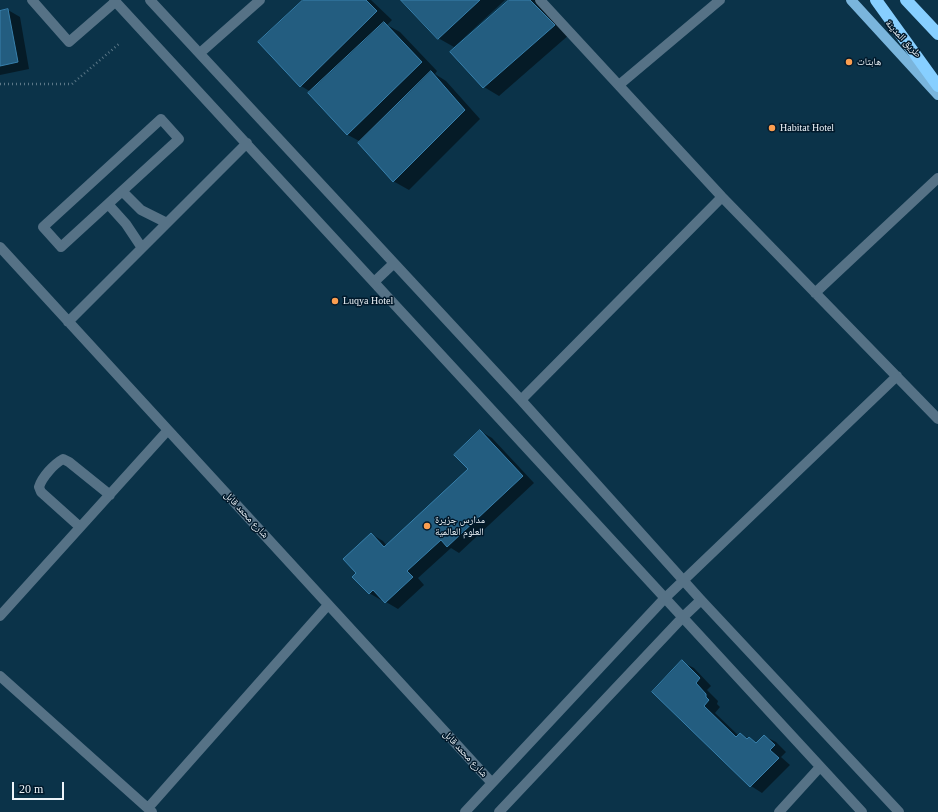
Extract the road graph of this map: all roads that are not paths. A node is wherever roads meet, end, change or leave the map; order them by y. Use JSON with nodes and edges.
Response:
{"nodes":[{"id":1,"x":32,"y":0,"type":"edge"},
{"id":2,"x":150,"y":0,"type":"edge"},
{"id":3,"x":260,"y":0,"type":"edge"},
{"id":4,"x":540,"y":0,"type":"edge"},
{"id":5,"x":720,"y":0,"type":"edge"},
{"id":6,"x":851,"y":0,"type":"edge"},
{"id":7,"x":876,"y":0,"type":"edge"},
{"id":8,"x":906,"y":0,"type":"edge"},
{"id":9,"x":114,"y":1,"type":"edge"},
{"id":10,"x":938,"y":34,"type":"edge"},
{"id":11,"x":200,"y":53,"type":"junction"},
{"id":12,"x":619,"y":85,"type":"junction"},
{"id":13,"x":938,"y":86,"type":"edge"},
{"id":14,"x":938,"y":95,"type":"edge"},
{"id":15,"x":246,"y":143,"type":"junction"},
{"id":16,"x":938,"y":178,"type":"edge"},
{"id":17,"x":122,"y":191,"type":"junction"},
{"id":18,"x":722,"y":196,"type":"junction"},
{"id":19,"x":108,"y":204,"type":"junction"},
{"id":20,"x":166,"y":223,"type":"junction"},
{"id":21,"x":0,"y":247,"type":"edge"},
{"id":22,"x":142,"y":248,"type":"junction"},
{"id":23,"x":394,"y":263,"type":"junction"},
{"id":24,"x":374,"y":282,"type":"junction"},
{"id":25,"x":815,"y":293,"type":"junction"},
{"id":26,"x":68,"y":322,"type":"junction"},
{"id":27,"x":897,"y":376,"type":"junction"},
{"id":28,"x":521,"y":400,"type":"junction"},
{"id":29,"x":938,"y":419,"type":"edge"},
{"id":30,"x":168,"y":430,"type":"junction"},
{"id":31,"x":110,"y":495,"type":"junction"},
{"id":32,"x":80,"y":528,"type":"junction"},
{"id":33,"x":684,"y":581,"type":"junction"},
{"id":34,"x":664,"y":599,"type":"junction"},
{"id":35,"x":701,"y":600,"type":"junction"},
{"id":36,"x":328,"y":605,"type":"junction"},
{"id":37,"x":0,"y":616,"type":"edge"},
{"id":38,"x":682,"y":618,"type":"junction"},
{"id":39,"x":0,"y":676,"type":"edge"},
{"id":40,"x":820,"y":767,"type":"junction"},
{"id":41,"x":492,"y":783,"type":"junction"},
{"id":42,"x":150,"y":810,"type":"edge"},
{"id":43,"x":465,"y":812,"type":"edge"},
{"id":44,"x":499,"y":812,"type":"edge"},
{"id":45,"x":779,"y":812,"type":"edge"},
{"id":46,"x":862,"y":812,"type":"edge"},
{"id":47,"x":899,"y":812,"type":"edge"}],
"edges":[{"from":1,"to":9,"type":"street"},
{"from":2,"to":11,"type":"street"},
{"from":3,"to":11,"type":"street"},
{"from":4,"to":12,"type":"street"},
{"from":5,"to":12,"type":"street"},
{"from":6,"to":14,"type":"main road","name":"طريق المدينة"},
{"from":7,"to":13,"type":"highway"},
{"from":8,"to":10,"type":"highway"},
{"from":9,"to":15,"type":"street"},
{"from":11,"to":23,"type":"street"},
{"from":12,"to":18,"type":"street"},
{"from":15,"to":20,"type":"street"},
{"from":15,"to":24,"type":"street"},
{"from":16,"to":25,"type":"street"},
{"from":17,"to":19,"type":"street"},
{"from":17,"to":19,"type":"street"},
{"from":17,"to":20,"type":"street"},
{"from":18,"to":25,"type":"street"},
{"from":18,"to":28,"type":"street"},
{"from":19,"to":22,"type":"street"},
{"from":20,"to":22,"type":"street"},
{"from":21,"to":26,"type":"street","name":"شارع محمد قابل"},
{"from":22,"to":26,"type":"street"},
{"from":23,"to":24,"type":"street"},
{"from":23,"to":28,"type":"street"},
{"from":24,"to":34,"type":"street"},
{"from":25,"to":27,"type":"street"},
{"from":26,"to":30,"type":"street","name":"شارع محمد قابل"},
{"from":27,"to":29,"type":"street"},
{"from":27,"to":33,"type":"street"},
{"from":28,"to":33,"type":"street"},
{"from":30,"to":31,"type":"street"},
{"from":30,"to":36,"type":"street","name":"شارع محمد قابل"},
{"from":31,"to":32,"type":"street"},
{"from":31,"to":32,"type":"street"},
{"from":32,"to":37,"type":"street"},
{"from":33,"to":34,"type":"street"},
{"from":33,"to":35,"type":"street"},
{"from":34,"to":38,"type":"street"},
{"from":34,"to":41,"type":"street"},
{"from":35,"to":38,"type":"street"},
{"from":35,"to":47,"type":"street"},
{"from":36,"to":41,"type":"street","name":"شارع محمد قابل"},
{"from":36,"to":42,"type":"street"},
{"from":38,"to":40,"type":"street"},
{"from":38,"to":44,"type":"street"},
{"from":39,"to":42,"type":"street"},
{"from":40,"to":45,"type":"street"},
{"from":40,"to":46,"type":"street"},
{"from":41,"to":43,"type":"street"}]}
